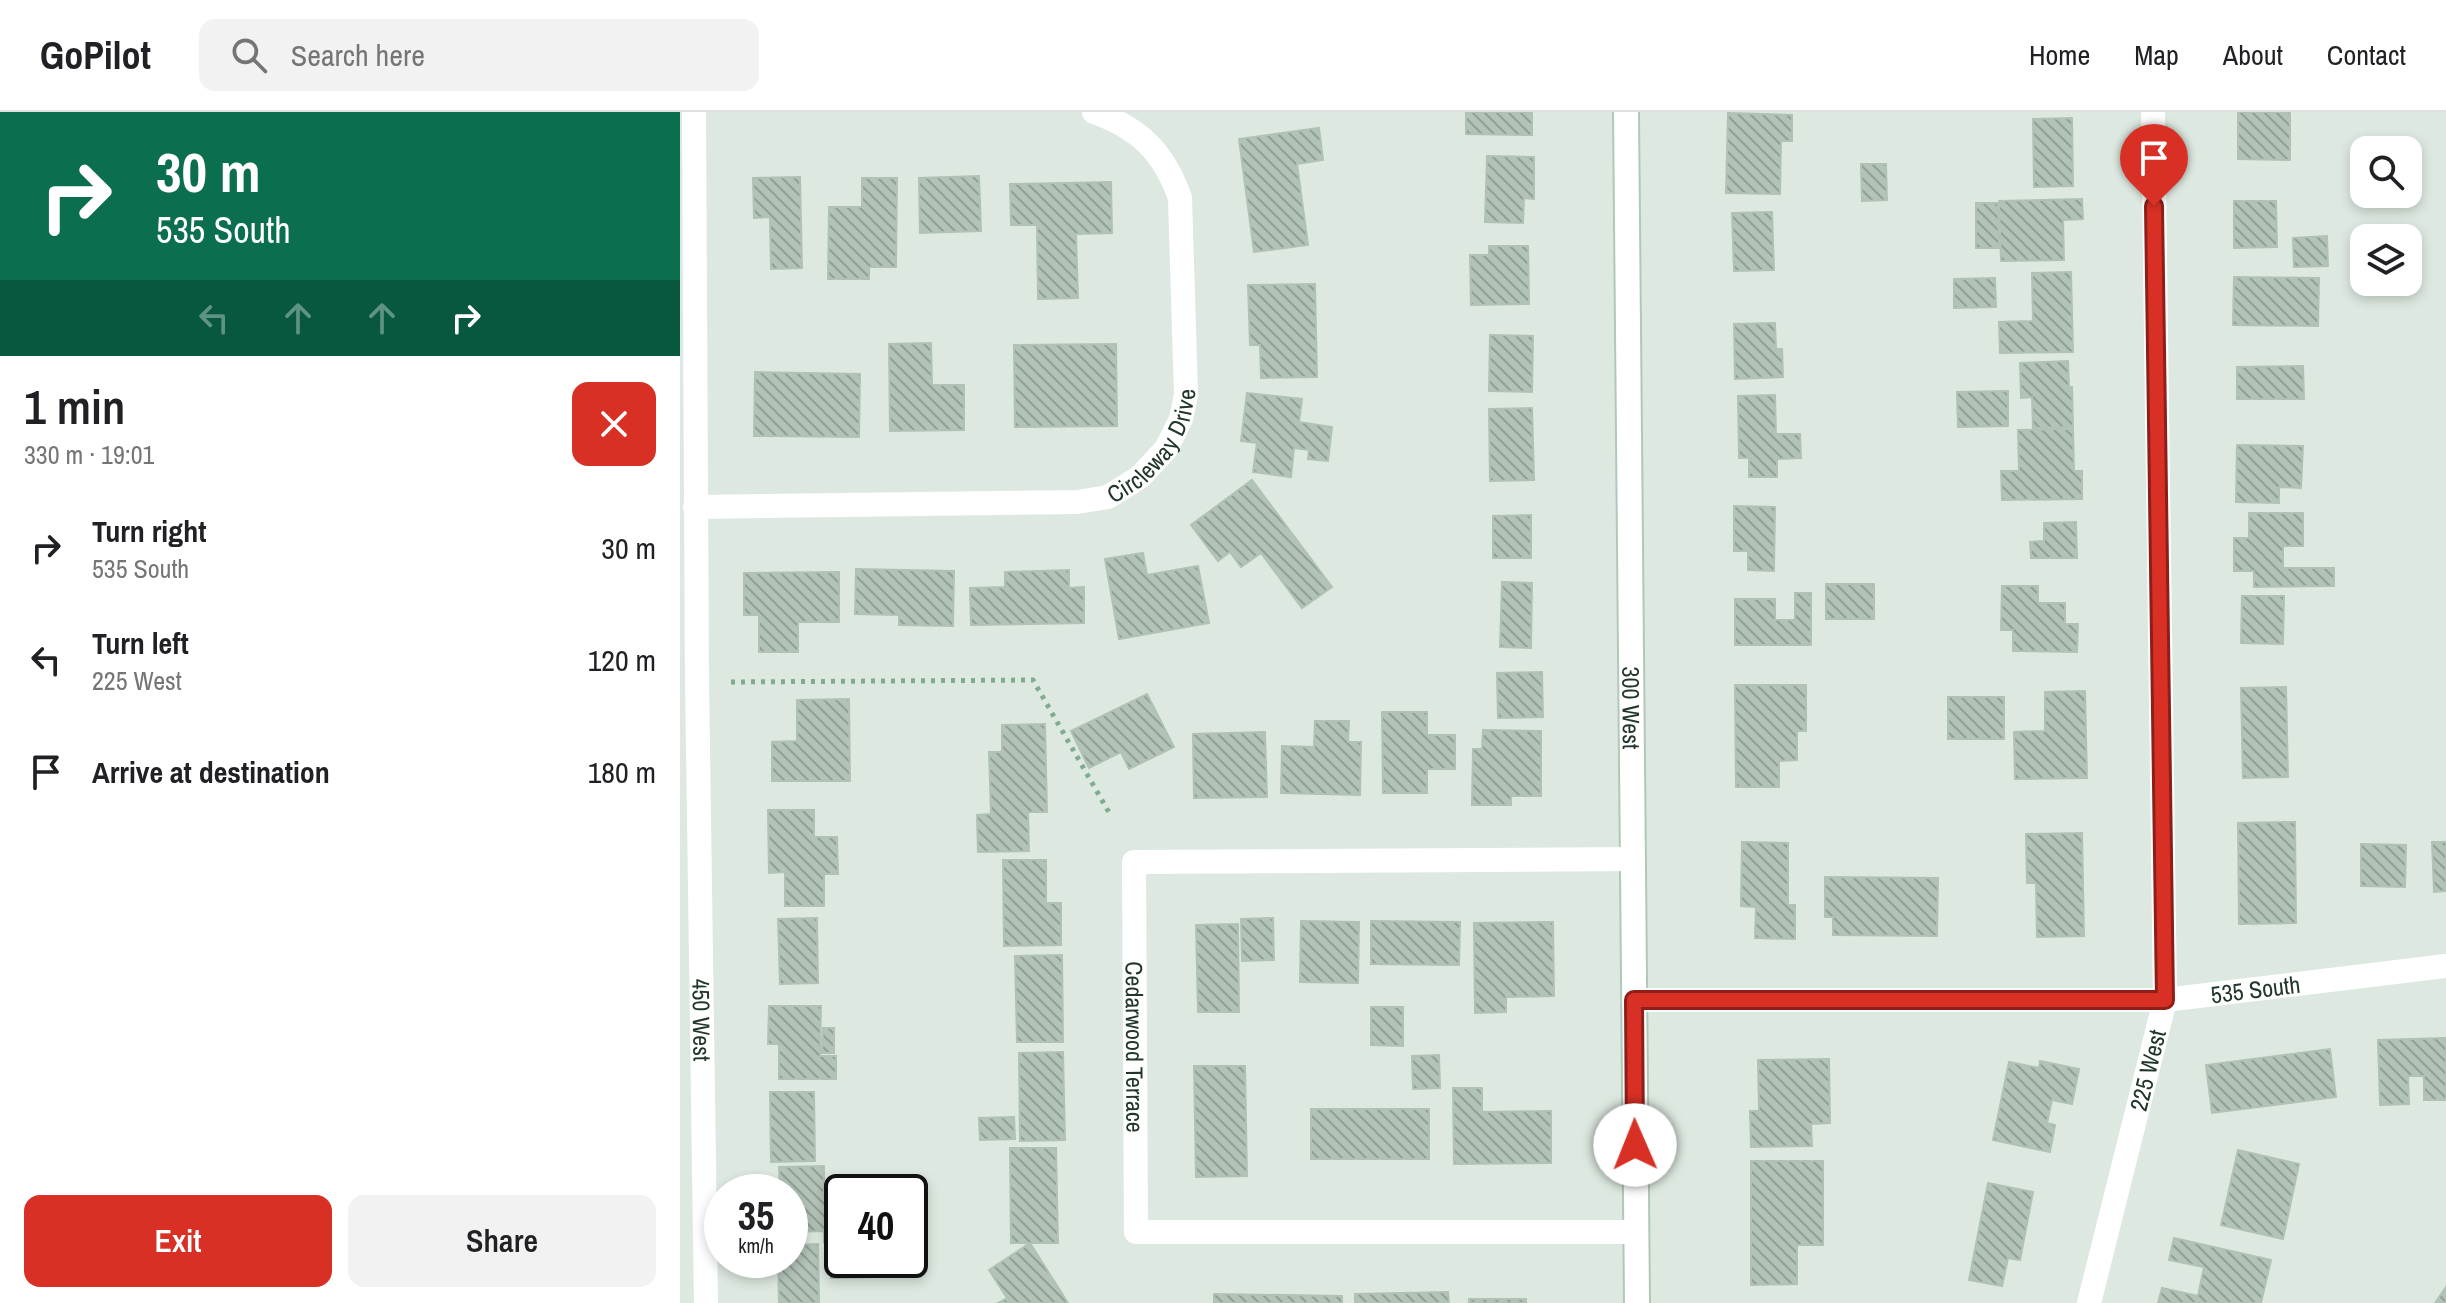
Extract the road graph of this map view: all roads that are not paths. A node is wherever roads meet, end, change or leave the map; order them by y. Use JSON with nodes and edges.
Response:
{"nodes":[{"id":1,"x":694,"y":112,"type":"edge"},
{"id":2,"x":1094,"y":112,"type":"edge"},
{"id":3,"x":1626,"y":112,"type":"edge"},
{"id":4,"x":2153,"y":112,"type":"edge"},
{"id":5,"x":695,"y":507,"type":"junction"},
{"id":6,"x":688,"y":714,"type":"edge"},
{"id":7,"x":1633,"y":859,"type":"junction"},
{"id":8,"x":2446,"y":966,"type":"edge"},
{"id":9,"x":1634,"y":1000,"type":"junction"},
{"id":10,"x":2165,"y":1000,"type":"junction"},
{"id":11,"x":1636,"y":1232,"type":"junction"},
{"id":12,"x":706,"y":1303,"type":"edge"},
{"id":13,"x":1637,"y":1303,"type":"edge"},
{"id":14,"x":2089,"y":1303,"type":"edge"}],
"edges":[{"from":1,"to":5,"type":"street","name":"450 West"},
{"from":2,"to":5,"type":"street","name":"Circleway Drive"},
{"from":3,"to":7,"type":"street","name":"300 West"},
{"from":4,"to":10,"type":"street","name":"225 West"},
{"from":5,"to":6,"type":"street","name":"450 West"},
{"from":6,"to":12,"type":"street","name":"450 West"},
{"from":7,"to":9,"type":"street","name":"300 West"},
{"from":7,"to":11,"type":"street","name":"Cedarwood Terrace"},
{"from":8,"to":10,"type":"street","name":"535 South"},
{"from":9,"to":10,"type":"street","name":"535 South"},
{"from":9,"to":11,"type":"street","name":"300 West"},
{"from":10,"to":14,"type":"street","name":"225 West"},
{"from":11,"to":13,"type":"street","name":"300 West"}]}
